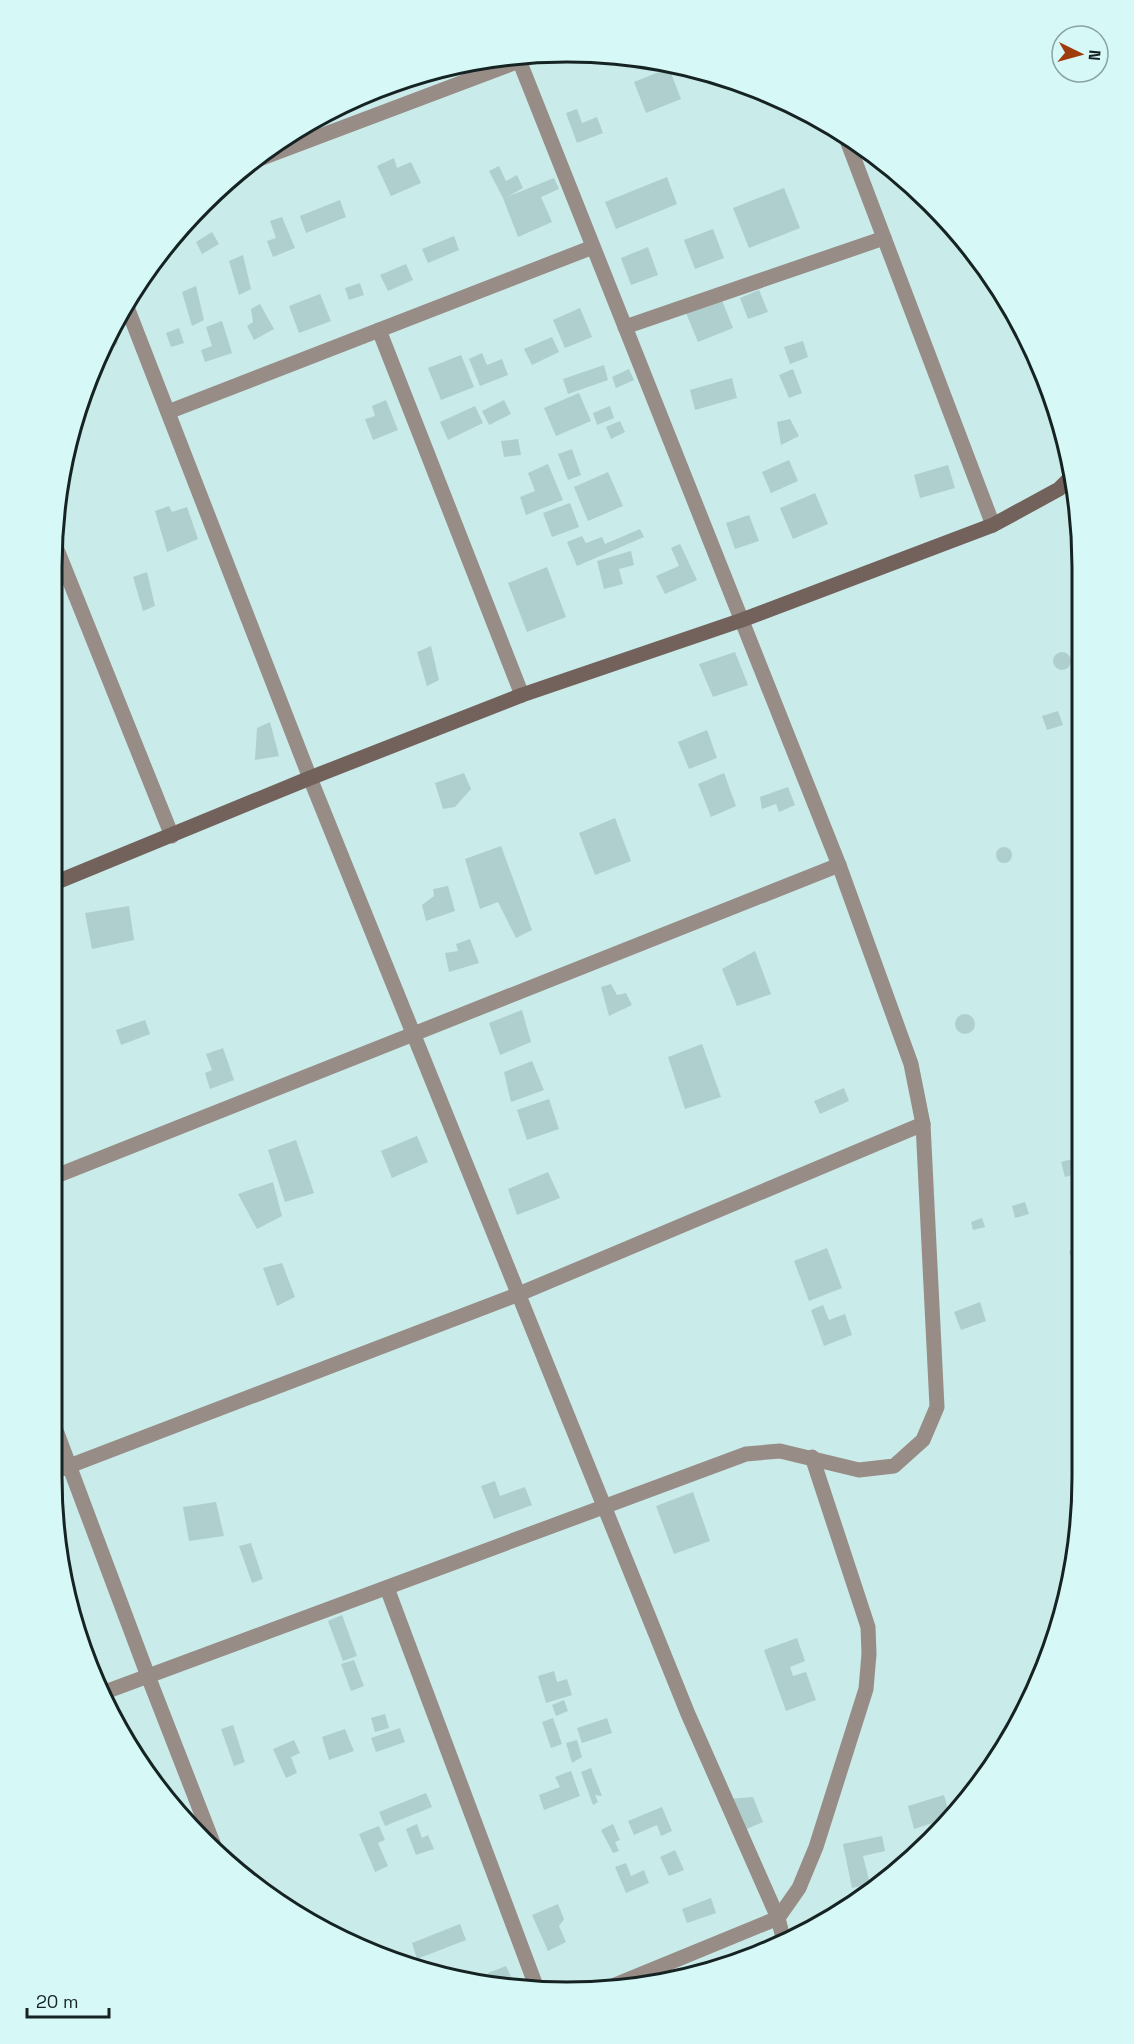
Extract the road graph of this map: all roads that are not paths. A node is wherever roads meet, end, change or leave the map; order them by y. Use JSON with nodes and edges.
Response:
{"nodes":[{"id":1,"x":520,"y":64,"type":"edge"},
{"id":2,"x":495,"y":67,"type":"edge"},
{"id":3,"x":850,"y":148,"type":"edge"},
{"id":4,"x":282,"y":150,"type":"edge"},
{"id":5,"x":884,"y":238,"type":"junction"},
{"id":6,"x":593,"y":247,"type":"junction"},
{"id":7,"x":129,"y":313,"type":"edge"},
{"id":8,"x":625,"y":327,"type":"junction"},
{"id":9,"x":379,"y":330,"type":"junction"},
{"id":10,"x":168,"y":412,"type":"junction"},
{"id":11,"x":1065,"y":483,"type":"edge"},
{"id":12,"x":993,"y":525,"type":"junction"},
{"id":13,"x":62,"y":562,"type":"edge"},
{"id":14,"x":742,"y":620,"type":"junction"},
{"id":15,"x":522,"y":695,"type":"junction"},
{"id":16,"x":310,"y":778,"type":"junction"},
{"id":17,"x":172,"y":836,"type":"junction"},
{"id":18,"x":839,"y":865,"type":"junction"},
{"id":19,"x":62,"y":880,"type":"edge"},
{"id":20,"x":414,"y":1033,"type":"junction"},
{"id":21,"x":923,"y":1124,"type":"junction"},
{"id":22,"x":62,"y":1174,"type":"edge"},
{"id":23,"x":519,"y":1294,"type":"junction"},
{"id":24,"x":62,"y":1445,"type":"edge"},
{"id":25,"x":812,"y":1457,"type":"junction"},
{"id":26,"x":70,"y":1466,"type":"junction"},
{"id":27,"x":62,"y":1469,"type":"edge"},
{"id":28,"x":604,"y":1506,"type":"junction"},
{"id":29,"x":387,"y":1588,"type":"junction"},
{"id":30,"x":148,"y":1677,"type":"junction"},
{"id":31,"x":109,"y":1691,"type":"edge"},
{"id":32,"x":209,"y":1833,"type":"edge"},
{"id":33,"x":778,"y":1918,"type":"junction"},
{"id":34,"x":782,"y":1934,"type":"edge"},
{"id":35,"x":632,"y":1978,"type":"edge"},
{"id":36,"x":534,"y":1981,"type":"edge"}],
"edges":[{"from":1,"to":6,"type":"street"},
{"from":2,"to":4,"type":"street"},
{"from":3,"to":5,"type":"street"},
{"from":5,"to":8,"type":"street"},
{"from":5,"to":12,"type":"street"},
{"from":6,"to":8,"type":"street"},
{"from":6,"to":9,"type":"street"},
{"from":7,"to":10,"type":"street"},
{"from":8,"to":14,"type":"street"},
{"from":9,"to":10,"type":"street"},
{"from":9,"to":15,"type":"street"},
{"from":10,"to":16,"type":"street"},
{"from":11,"to":12,"type":"main road"},
{"from":12,"to":14,"type":"main road"},
{"from":13,"to":17,"type":"street"},
{"from":14,"to":15,"type":"main road"},
{"from":14,"to":18,"type":"street"},
{"from":15,"to":16,"type":"main road"},
{"from":16,"to":17,"type":"main road"},
{"from":16,"to":20,"type":"street"},
{"from":17,"to":19,"type":"main road"},
{"from":18,"to":20,"type":"street"},
{"from":18,"to":21,"type":"street"},
{"from":20,"to":22,"type":"street"},
{"from":20,"to":23,"type":"street"},
{"from":21,"to":23,"type":"street"},
{"from":21,"to":25,"type":"street"},
{"from":23,"to":26,"type":"street"},
{"from":23,"to":28,"type":"street"},
{"from":24,"to":26,"type":"street"},
{"from":25,"to":28,"type":"street"},
{"from":25,"to":33,"type":"street"},
{"from":26,"to":27,"type":"street"},
{"from":26,"to":30,"type":"street"},
{"from":28,"to":29,"type":"street"},
{"from":28,"to":33,"type":"street"},
{"from":29,"to":30,"type":"street"},
{"from":29,"to":36,"type":"street"},
{"from":30,"to":31,"type":"street"},
{"from":30,"to":32,"type":"street"},
{"from":33,"to":34,"type":"street"},
{"from":33,"to":35,"type":"street"}]}
